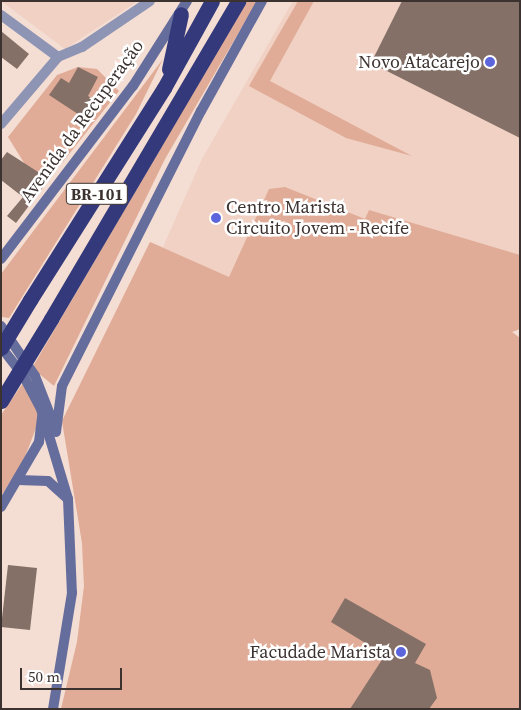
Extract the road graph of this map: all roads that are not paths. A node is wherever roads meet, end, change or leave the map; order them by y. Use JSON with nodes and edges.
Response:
{"nodes":[{"id":1,"x":150,"y":1,"type":"edge"},
{"id":2,"x":212,"y":1,"type":"edge"},
{"id":3,"x":238,"y":1,"type":"edge"},
{"id":4,"x":262,"y":1,"type":"edge"},
{"id":5,"x":184,"y":8,"type":"edge"},
{"id":6,"x":1,"y":15,"type":"edge"},
{"id":7,"x":58,"y":57,"type":"junction"},
{"id":8,"x":164,"y":88,"type":"junction"},
{"id":9,"x":1,"y":124,"type":"edge"},
{"id":10,"x":1,"y":260,"type":"edge"},
{"id":11,"x":1,"y":326,"type":"edge"},
{"id":12,"x":1,"y":348,"type":"edge"},
{"id":13,"x":39,"y":385,"type":"junction"},
{"id":14,"x":62,"y":386,"type":"junction"},
{"id":15,"x":1,"y":401,"type":"edge"},
{"id":16,"x":41,"y":409,"type":"junction"},
{"id":17,"x":56,"y":432,"type":"junction"},
{"id":18,"x":57,"y":451,"type":"junction"},
{"id":19,"x":18,"y":480,"type":"junction"},
{"id":20,"x":68,"y":499,"type":"junction"},
{"id":21,"x":1,"y":507,"type":"edge"},
{"id":22,"x":53,"y":709,"type":"edge"}],
"edges":[{"from":1,"to":7,"type":"street"},
{"from":2,"to":8,"type":"highway","number":"BR-101"},
{"from":3,"to":15,"type":"highway","number":"BR-101","bridge":true},
{"from":4,"to":14,"type":"main road"},
{"from":5,"to":8,"type":"highway"},
{"from":5,"to":10,"type":"main road","name":"Avenida da Recuperação"},
{"from":6,"to":7,"type":"street"},
{"from":7,"to":9,"type":"street"},
{"from":8,"to":12,"type":"highway","number":"BR-101","bridge":true},
{"from":11,"to":13,"type":"main road"},
{"from":12,"to":16,"type":"main road"},
{"from":13,"to":14,"type":"main road"},
{"from":13,"to":17,"type":"main road"},
{"from":14,"to":17,"type":"main road"},
{"from":16,"to":18,"type":"main road"},
{"from":16,"to":19,"type":"main road"},
{"from":17,"to":18,"type":"main road"},
{"from":18,"to":20,"type":"main road"},
{"from":19,"to":20,"type":"main road"},
{"from":19,"to":21,"type":"main road"},
{"from":20,"to":22,"type":"main road"}]}
